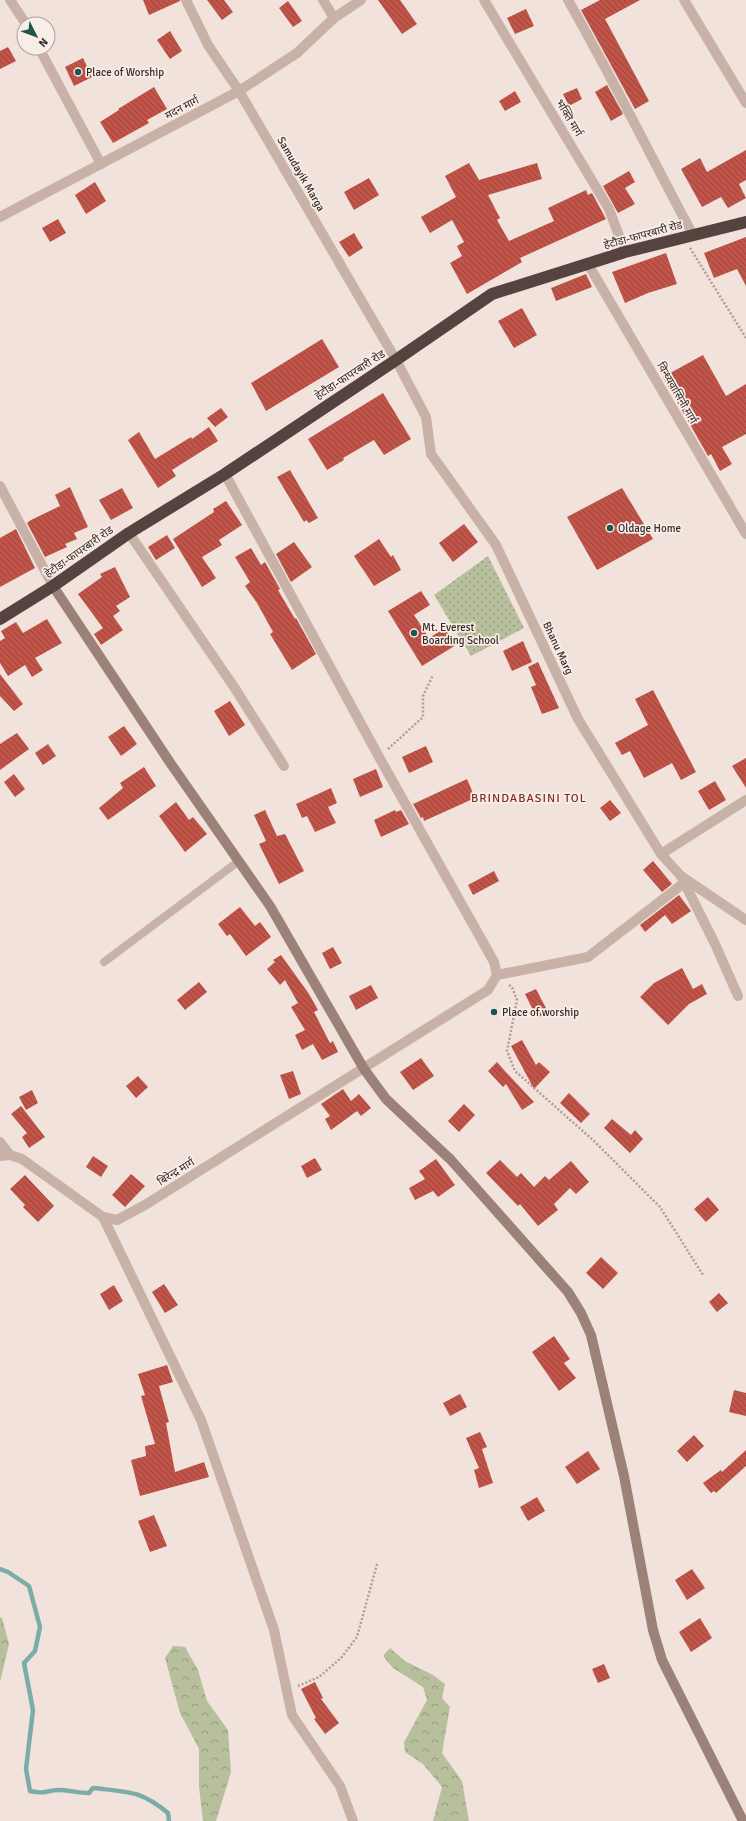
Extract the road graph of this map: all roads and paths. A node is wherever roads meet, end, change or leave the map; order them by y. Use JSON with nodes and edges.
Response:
{"nodes":[{"id":1,"x":10,"y":0,"type":"edge"},
{"id":2,"x":186,"y":0,"type":"edge"},
{"id":3,"x":323,"y":0,"type":"edge"},
{"id":4,"x":361,"y":0,"type":"edge"},
{"id":5,"x":484,"y":0,"type":"edge"},
{"id":6,"x":568,"y":0,"type":"edge"},
{"id":7,"x":684,"y":0,"type":"edge"},
{"id":8,"x":21,"y":16,"type":"edge"},
{"id":9,"x":334,"y":18,"type":"junction"},
{"id":10,"x":43,"y":56,"type":"edge"},
{"id":11,"x":239,"y":91,"type":"junction"},
{"id":12,"x":746,"y":104,"type":"edge"},
{"id":13,"x":101,"y":164,"type":"junction"},
{"id":14,"x":0,"y":217,"type":"edge"},
{"id":15,"x":746,"y":222,"type":"edge"},
{"id":16,"x":688,"y":236,"type":"junction"},
{"id":17,"x":625,"y":252,"type":"junction"},
{"id":18,"x":588,"y":264,"type":"junction"},
{"id":19,"x":746,"y":338,"type":"edge"},
{"id":20,"x":396,"y":360,"type":"junction"},
{"id":21,"x":225,"y":474,"type":"junction"},
{"id":22,"x":0,"y":486,"type":"edge"},
{"id":23,"x":129,"y":533,"type":"junction"},
{"id":24,"x":746,"y":534,"type":"edge"},
{"id":25,"x":53,"y":586,"type":"junction"},
{"id":26,"x":0,"y":619,"type":"edge"},
{"id":27,"x":433,"y":675,"type":"dead end"},
{"id":28,"x":379,"y":757,"type":"junction"},
{"id":29,"x":284,"y":766,"type":"dead end"},
{"id":30,"x":746,"y":800,"type":"edge"},
{"id":31,"x":661,"y":854,"type":"junction"},
{"id":32,"x":239,"y":861,"type":"junction"},
{"id":33,"x":683,"y":879,"type":"junction"},
{"id":34,"x":746,"y":920,"type":"edge"},
{"id":35,"x":104,"y":962,"type":"dead end"},
{"id":36,"x":497,"y":975,"type":"junction"},
{"id":37,"x":738,"y":996,"type":"dead end"},
{"id":38,"x":364,"y":1070,"type":"junction"},
{"id":39,"x":0,"y":1142,"type":"edge"},
{"id":40,"x":5,"y":1156,"type":"edge"},
{"id":41,"x":102,"y":1217,"type":"junction"},
{"id":42,"x":702,"y":1275,"type":"dead end"},
{"id":43,"x":378,"y":1564,"type":"dead end"},
{"id":44,"x":287,"y":1691,"type":"junction"},
{"id":45,"x":353,"y":1821,"type":"edge"},
{"id":46,"x":743,"y":1821,"type":"edge"}],
"edges":[{"from":1,"to":8,"type":"street"},
{"from":2,"to":11,"type":"street","name":"Samudayik Marga"},
{"from":3,"to":9,"type":"street"},
{"from":4,"to":9,"type":"street","name":"मदन मार्ग"},
{"from":5,"to":17,"type":"street","name":"भक्ति मार्ग"},
{"from":6,"to":16,"type":"street"},
{"from":7,"to":12,"type":"street"},
{"from":9,"to":11,"type":"street","name":"मदन मार्ग"},
{"from":10,"to":13,"type":"street"},
{"from":11,"to":13,"type":"street","name":"मदन मार्ग"},
{"from":11,"to":20,"type":"street","name":"Samudayik Marga"},
{"from":13,"to":14,"type":"street","name":"मदन मार्ग"},
{"from":15,"to":16,"type":"highway","name":"हेटौडा-फापरबारी रोड"},
{"from":16,"to":17,"type":"highway","name":"हेटौडा-फापरबारी रोड"},
{"from":16,"to":19,"type":"path"},
{"from":17,"to":18,"type":"highway","name":"हेटौडा-फापरबारी रोड"},
{"from":18,"to":20,"type":"highway","name":"हेटौडा-फापरबारी रोड"},
{"from":18,"to":24,"type":"street","name":"विन्ध्यवासिनी मार्ग"},
{"from":20,"to":21,"type":"highway","name":"हेटौडा-फापरबारी रोड"},
{"from":20,"to":31,"type":"street","name":"Bhanu Marg"},
{"from":21,"to":23,"type":"highway","name":"हेटौडा-फापरबारी रोड"},
{"from":21,"to":28,"type":"street"},
{"from":22,"to":25,"type":"street"},
{"from":23,"to":25,"type":"highway","name":"हेटौडा-फापरबारी रोड"},
{"from":23,"to":29,"type":"street"},
{"from":25,"to":26,"type":"highway","name":"हेटौडा-फापरबारी रोड"},
{"from":25,"to":32,"type":"main road"},
{"from":27,"to":28,"type":"path"},
{"from":28,"to":36,"type":"street"},
{"from":30,"to":31,"type":"street"},
{"from":31,"to":33,"type":"street","name":"Bhanu Marg"},
{"from":32,"to":35,"type":"lane"},
{"from":32,"to":38,"type":"main road"},
{"from":33,"to":34,"type":"street"},
{"from":33,"to":36,"type":"street"},
{"from":33,"to":37,"type":"street"},
{"from":36,"to":38,"type":"street","name":"बिरेन्द्र मार्ग"},
{"from":36,"to":42,"type":"path"},
{"from":38,"to":41,"type":"street","name":"बिरेन्द्र मार्ग"},
{"from":38,"to":46,"type":"main road"},
{"from":39,"to":40,"type":"street"},
{"from":40,"to":41,"type":"street"},
{"from":41,"to":44,"type":"street"},
{"from":43,"to":44,"type":"path"},
{"from":44,"to":45,"type":"street"}]}
